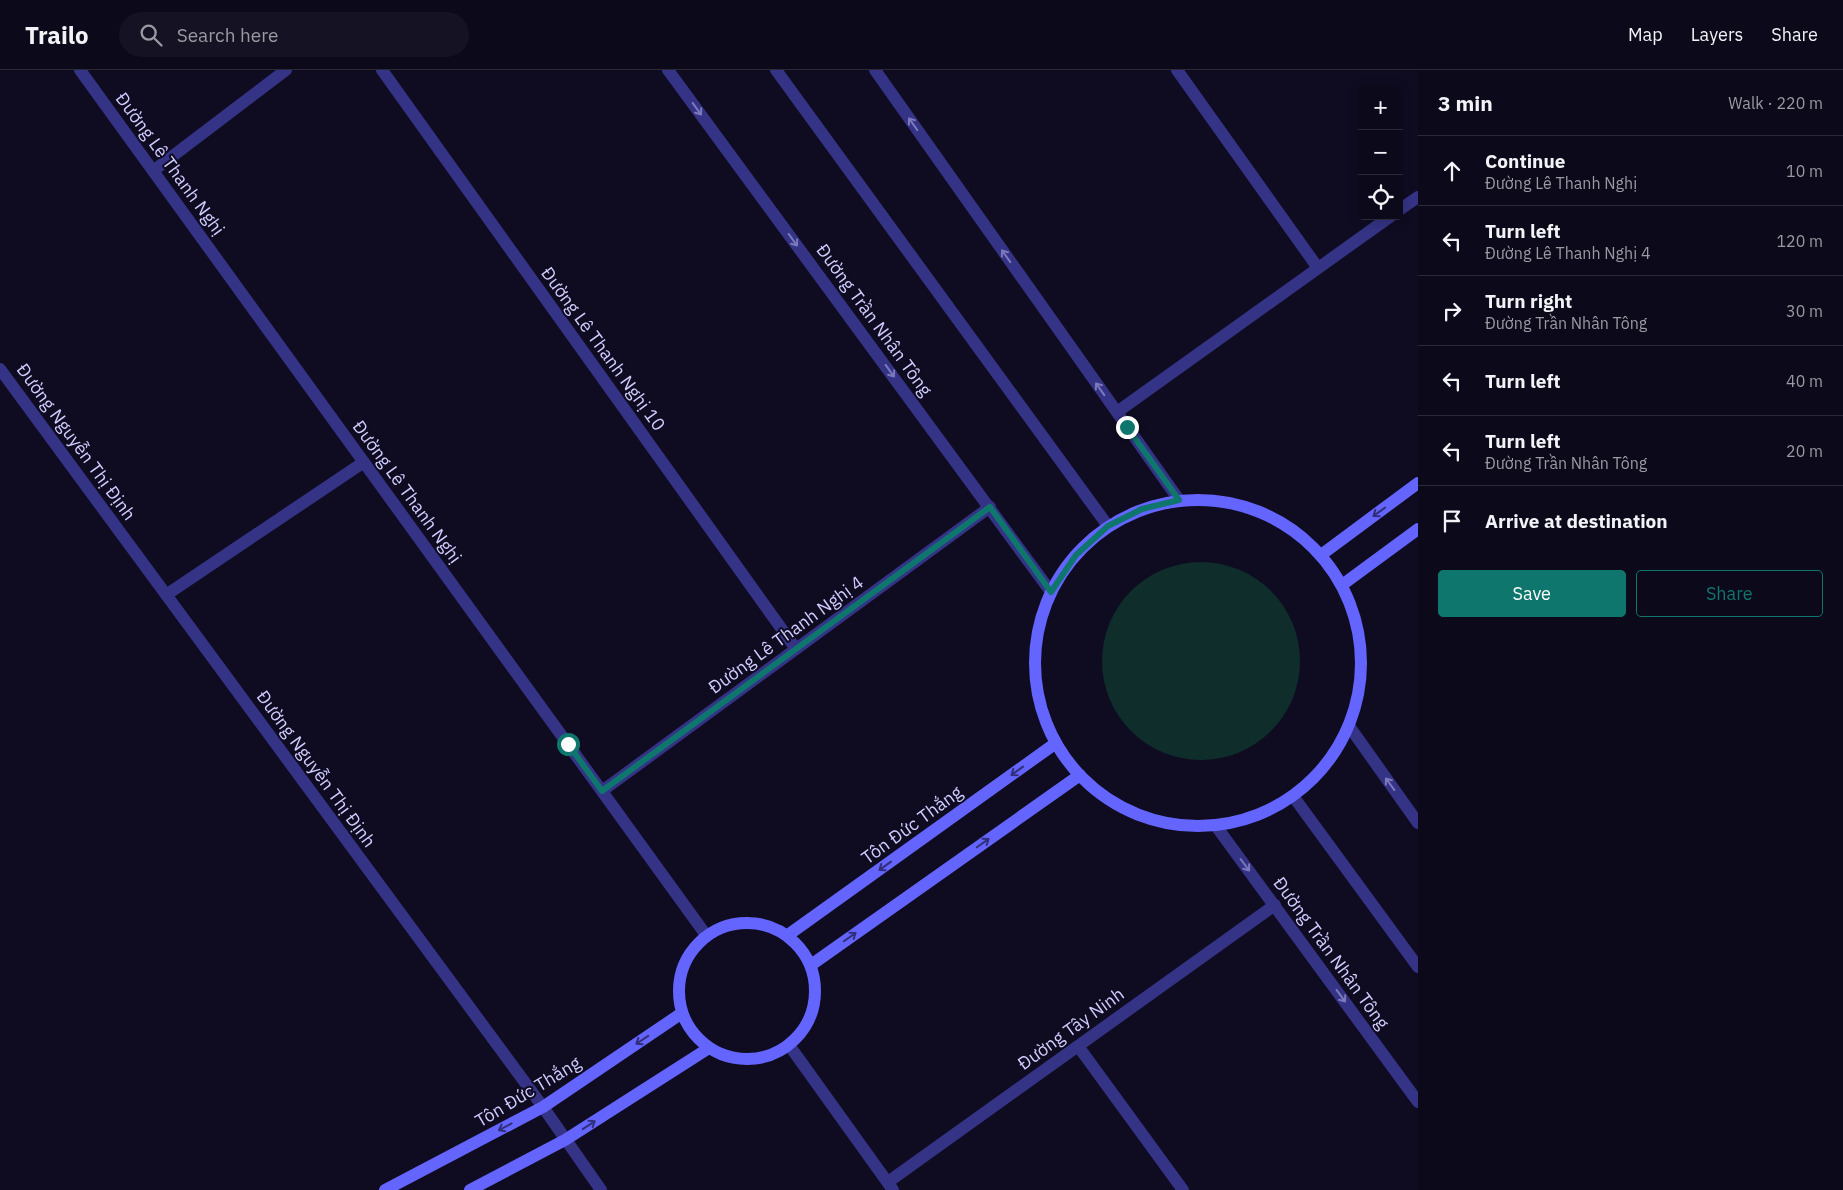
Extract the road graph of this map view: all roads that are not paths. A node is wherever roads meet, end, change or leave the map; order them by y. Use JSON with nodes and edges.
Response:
{"nodes":[{"id":1,"x":80,"y":70,"type":"edge"},
{"id":2,"x":286,"y":70,"type":"edge"},
{"id":3,"x":382,"y":70,"type":"edge"},
{"id":4,"x":668,"y":70,"type":"edge"},
{"id":5,"x":776,"y":70,"type":"edge"},
{"id":6,"x":875,"y":70,"type":"edge"},
{"id":7,"x":1177,"y":70,"type":"edge"},
{"id":8,"x":153,"y":171,"type":"junction"},
{"id":9,"x":1418,"y":197,"type":"edge"},
{"id":10,"x":1403,"y":207,"type":"edge"},
{"id":11,"x":1385,"y":220,"type":"edge"},
{"id":12,"x":1318,"y":268,"type":"junction"},
{"id":13,"x":0,"y":369,"type":"edge"},
{"id":14,"x":1117,"y":412,"type":"junction"},
{"id":15,"x":364,"y":462,"type":"junction"},
{"id":16,"x":1418,"y":483,"type":"edge"},
{"id":17,"x":1179,"y":500,"type":"junction"},
{"id":18,"x":990,"y":507,"type":"junction"},
{"id":19,"x":1108,"y":526,"type":"junction"},
{"id":20,"x":1418,"y":529,"type":"edge"},
{"id":21,"x":1321,"y":555,"type":"junction"},
{"id":22,"x":1342,"y":585,"type":"junction"},
{"id":23,"x":1051,"y":592,"type":"junction"},
{"id":24,"x":166,"y":595,"type":"junction"},
{"id":25,"x":796,"y":649,"type":"junction"},
{"id":26,"x":1349,"y":726,"type":"junction"},
{"id":27,"x":1056,"y":743,"type":"junction"},
{"id":28,"x":1080,"y":775,"type":"junction"},
{"id":29,"x":602,"y":791,"type":"junction"},
{"id":30,"x":1293,"y":796,"type":"junction"},
{"id":31,"x":1413,"y":806,"type":"edge"},
{"id":32,"x":1418,"y":823,"type":"edge"},
{"id":33,"x":1216,"y":826,"type":"junction"},
{"id":34,"x":1275,"y":905,"type":"junction"},
{"id":35,"x":706,"y":936,"type":"junction"},
{"id":36,"x":788,"y":936,"type":"junction"},
{"id":37,"x":811,"y":965,"type":"junction"},
{"id":38,"x":1418,"y":967,"type":"edge"},
{"id":39,"x":682,"y":1013,"type":"junction"},
{"id":40,"x":788,"y":1045,"type":"junction"},
{"id":41,"x":1078,"y":1046,"type":"junction"},
{"id":42,"x":709,"y":1048,"type":"junction"},
{"id":43,"x":1418,"y":1102,"type":"edge"},
{"id":44,"x":543,"y":1107,"type":"junction"},
{"id":45,"x":566,"y":1140,"type":"junction"},
{"id":46,"x":890,"y":1186,"type":"edge"},
{"id":47,"x":385,"y":1190,"type":"edge"},
{"id":48,"x":470,"y":1190,"type":"edge"},
{"id":49,"x":601,"y":1190,"type":"edge"},
{"id":50,"x":1183,"y":1190,"type":"edge"}],
"edges":[{"from":1,"to":8,"type":"street","name":"Đường Lê Thanh Nghị"},
{"from":2,"to":8,"type":"street"},
{"from":3,"to":25,"type":"street","name":"Đường Lê Thanh Nghị 10"},
{"from":4,"to":18,"type":"street","name":"Đường Trần Nhân Tông","one_way":true},
{"from":5,"to":19,"type":"street"},
{"from":14,"to":6,"type":"street","one_way":true},
{"from":7,"to":12,"type":"street"},
{"from":8,"to":15,"type":"street","name":"Đường Lê Thanh Nghị"},
{"from":9,"to":10,"type":"street"},
{"from":11,"to":12,"type":"street"},
{"from":12,"to":14,"type":"street"},
{"from":13,"to":24,"type":"street","name":"Đường Nguyễn Thị Định"},
{"from":14,"to":17,"type":"street"},
{"from":15,"to":24,"type":"street"},
{"from":15,"to":29,"type":"street","name":"Đường Lê Thanh Nghị"},
{"from":16,"to":21,"type":"street","one_way":true},
{"from":17,"to":19,"type":"street"},
{"from":17,"to":21,"type":"street"},
{"from":18,"to":23,"type":"street","name":"Đường Trần Nhân Tông"},
{"from":18,"to":25,"type":"street","name":"Đường Lê Thanh Nghị 4"},
{"from":19,"to":23,"type":"street"},
{"from":20,"to":22,"type":"street"},
{"from":21,"to":22,"type":"street"},
{"from":22,"to":26,"type":"street"},
{"from":23,"to":27,"type":"street"},
{"from":24,"to":44,"type":"street","name":"Đường Nguyễn Thị Định"},
{"from":25,"to":29,"type":"street","name":"Đường Lê Thanh Nghị 4"},
{"from":26,"to":30,"type":"street"},
{"from":31,"to":26,"type":"street","one_way":true},
{"from":27,"to":28,"type":"street"},
{"from":27,"to":36,"type":"street","name":"Tôn Đức Thắng","one_way":true},
{"from":28,"to":33,"type":"street"},
{"from":37,"to":28,"type":"street","one_way":true},
{"from":29,"to":35,"type":"street","name":"Đường Lê Thanh Nghị"},
{"from":30,"to":33,"type":"street"},
{"from":30,"to":38,"type":"street"},
{"from":31,"to":32,"type":"street"},
{"from":33,"to":34,"type":"street","name":"Đường Trần Nhân Tông","one_way":true},
{"from":34,"to":41,"type":"street","name":"Đường Tây Ninh"},
{"from":34,"to":43,"type":"street","name":"Đường Trần Nhân Tông","one_way":true},
{"from":35,"to":36,"type":"street"},
{"from":35,"to":39,"type":"street"},
{"from":36,"to":37,"type":"street"},
{"from":37,"to":40,"type":"street"},
{"from":39,"to":42,"type":"street"},
{"from":39,"to":44,"type":"street","name":"Tôn Đức Thắng","one_way":true},
{"from":40,"to":42,"type":"street"},
{"from":40,"to":46,"type":"street"},
{"from":41,"to":46,"type":"street","name":"Đường Tây Ninh"},
{"from":41,"to":50,"type":"street"},
{"from":45,"to":42,"type":"street","one_way":true},
{"from":44,"to":45,"type":"street","name":"Đường Nguyễn Thị Định"},
{"from":44,"to":47,"type":"street","name":"Tôn Đức Thắng","one_way":true},
{"from":45,"to":48,"type":"street"},
{"from":45,"to":49,"type":"street","name":"Đường Nguyễn Thị Định"}]}
